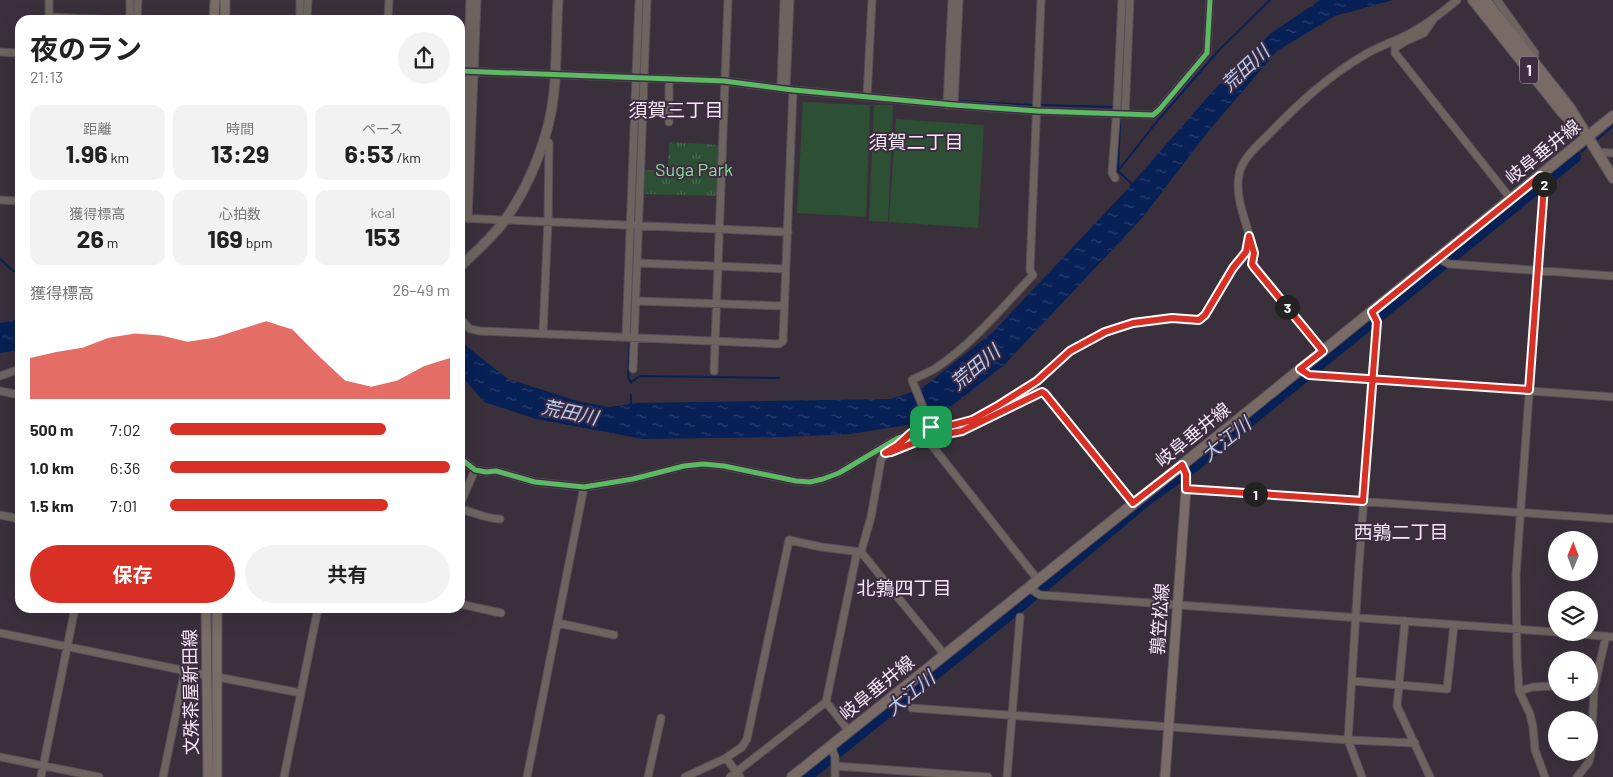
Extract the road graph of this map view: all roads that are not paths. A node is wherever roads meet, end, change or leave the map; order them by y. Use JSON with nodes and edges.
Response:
{"nodes":[{"id":1,"x":49,"y":0,"type":"edge"},
{"id":2,"x":130,"y":0,"type":"edge"},
{"id":3,"x":138,"y":0,"type":"edge"},
{"id":4,"x":215,"y":0,"type":"edge"},
{"id":5,"x":225,"y":0,"type":"edge"},
{"id":6,"x":300,"y":0,"type":"edge"},
{"id":7,"x":308,"y":0,"type":"edge"},
{"id":8,"x":389,"y":0,"type":"edge"},
{"id":9,"x":470,"y":0,"type":"edge"},
{"id":10,"x":477,"y":0,"type":"edge"},
{"id":11,"x":558,"y":0,"type":"edge"},
{"id":12,"x":639,"y":0,"type":"edge"},
{"id":13,"x":647,"y":0,"type":"edge"},
{"id":14,"x":728,"y":0,"type":"edge"},
{"id":15,"x":784,"y":0,"type":"edge"},
{"id":16,"x":790,"y":0,"type":"edge"},
{"id":17,"x":872,"y":0,"type":"edge"},
{"id":18,"x":952,"y":0,"type":"edge"},
{"id":19,"x":959,"y":0,"type":"edge"},
{"id":20,"x":1041,"y":0,"type":"edge"},
{"id":21,"x":1122,"y":0,"type":"edge"},
{"id":22,"x":1130,"y":0,"type":"edge"},
{"id":23,"x":1210,"y":0,"type":"edge"},
{"id":24,"x":1458,"y":0,"type":"edge"},
{"id":25,"x":1473,"y":0,"type":"edge"},
{"id":26,"x":1484,"y":0,"type":"edge"},
{"id":27,"x":1497,"y":0,"type":"edge"},
{"id":28,"x":49,"y":15,"type":"edge"},
{"id":29,"x":130,"y":15,"type":"edge"},
{"id":30,"x":137,"y":15,"type":"edge"},
{"id":31,"x":214,"y":15,"type":"edge"},
{"id":32,"x":224,"y":15,"type":"edge"},
{"id":33,"x":300,"y":15,"type":"edge"},
{"id":34,"x":308,"y":15,"type":"edge"},
{"id":35,"x":388,"y":15,"type":"edge"},
{"id":36,"x":1436,"y":17,"type":"junction"},
{"id":37,"x":0,"y":52,"type":"edge"},
{"id":38,"x":15,"y":53,"type":"edge"},
{"id":39,"x":1534,"y":61,"type":"junction"},
{"id":40,"x":467,"y":71,"type":"edge"},
{"id":41,"x":555,"y":75,"type":"junction"},
{"id":42,"x":636,"y":77,"type":"junction"},
{"id":43,"x":644,"y":78,"type":"junction"},
{"id":44,"x":669,"y":79,"type":"junction"},
{"id":45,"x":724,"y":81,"type":"junction"},
{"id":46,"x":787,"y":88,"type":"junction"},
{"id":47,"x":867,"y":97,"type":"junction"},
{"id":48,"x":951,"y":105,"type":"junction"},
{"id":49,"x":1037,"y":111,"type":"junction"},
{"id":50,"x":1116,"y":113,"type":"junction"},
{"id":51,"x":1125,"y":114,"type":"junction"},
{"id":52,"x":1613,"y":116,"type":"edge"},
{"id":53,"x":668,"y":122,"type":"dead end"},
{"id":54,"x":1588,"y":137,"type":"junction"},
{"id":55,"x":544,"y":139,"type":"junction"},
{"id":56,"x":465,"y":144,"type":"edge"},
{"id":57,"x":1596,"y":152,"type":"junction"},
{"id":58,"x":1613,"y":153,"type":"edge"},
{"id":59,"x":1115,"y":178,"type":"dead end"},
{"id":60,"x":1613,"y":178,"type":"edge"},
{"id":61,"x":1542,"y":180,"type":"junction"},
{"id":62,"x":1511,"y":199,"type":"junction"},
{"id":63,"x":0,"y":200,"type":"edge"},
{"id":64,"x":15,"y":201,"type":"edge"},
{"id":65,"x":465,"y":218,"type":"edge"},
{"id":66,"x":505,"y":220,"type":"junction"},
{"id":67,"x":548,"y":221,"type":"junction"},
{"id":68,"x":635,"y":226,"type":"junction"},
{"id":69,"x":719,"y":229,"type":"junction"},
{"id":70,"x":788,"y":232,"type":"junction"},
{"id":71,"x":1249,"y":236,"type":"junction"},
{"id":72,"x":1440,"y":260,"type":"junction"},
{"id":73,"x":465,"y":262,"type":"edge"},
{"id":74,"x":637,"y":263,"type":"junction"},
{"id":75,"x":717,"y":267,"type":"junction"},
{"id":76,"x":786,"y":270,"type":"junction"},
{"id":77,"x":1539,"y":271,"type":"junction"},
{"id":78,"x":1613,"y":276,"type":"edge"},
{"id":79,"x":636,"y":300,"type":"junction"},
{"id":80,"x":716,"y":304,"type":"junction"},
{"id":81,"x":784,"y":306,"type":"junction"},
{"id":82,"x":1375,"y":317,"type":"junction"},
{"id":83,"x":465,"y":324,"type":"edge"},
{"id":84,"x":543,"y":333,"type":"junction"},
{"id":85,"x":626,"y":337,"type":"junction"},
{"id":86,"x":635,"y":338,"type":"junction"},
{"id":87,"x":715,"y":342,"type":"junction"},
{"id":88,"x":1323,"y":351,"type":"junction"},
{"id":89,"x":633,"y":369,"type":"dead end"},
{"id":90,"x":15,"y":371,"type":"edge"},
{"id":91,"x":714,"y":371,"type":"dead end"},
{"id":92,"x":1304,"y":372,"type":"junction"},
{"id":93,"x":0,"y":376,"type":"edge"},
{"id":94,"x":1373,"y":380,"type":"junction"},
{"id":95,"x":1529,"y":390,"type":"junction"},
{"id":96,"x":0,"y":391,"type":"edge"},
{"id":97,"x":1038,"y":392,"type":"junction"},
{"id":98,"x":15,"y":394,"type":"edge"},
{"id":99,"x":1613,"y":397,"type":"edge"},
{"id":100,"x":999,"y":405,"type":"junction"},
{"id":101,"x":930,"y":424,"type":"junction"},
{"id":102,"x":911,"y":433,"type":"junction"},
{"id":103,"x":926,"y":438,"type":"junction"},
{"id":104,"x":885,"y":453,"type":"junction"},
{"id":105,"x":465,"y":462,"type":"edge"},
{"id":106,"x":1184,"y":469,"type":"junction"},
{"id":107,"x":475,"y":470,"type":"junction"},
{"id":108,"x":584,"y":487,"type":"junction"},
{"id":109,"x":1186,"y":489,"type":"junction"},
{"id":110,"x":465,"y":493,"type":"edge"},
{"id":111,"x":1363,"y":501,"type":"junction"},
{"id":112,"x":1133,"y":503,"type":"junction"},
{"id":113,"x":465,"y":511,"type":"edge"},
{"id":114,"x":1521,"y":512,"type":"junction"},
{"id":115,"x":0,"y":515,"type":"edge"},
{"id":116,"x":15,"y":517,"type":"edge"},
{"id":117,"x":500,"y":519,"type":"dead end"},
{"id":118,"x":1613,"y":519,"type":"edge"},
{"id":119,"x":859,"y":552,"type":"junction"},
{"id":120,"x":1038,"y":580,"type":"junction"},
{"id":121,"x":1030,"y":589,"type":"junction"},
{"id":122,"x":465,"y":605,"type":"edge"},
{"id":123,"x":1178,"y":606,"type":"junction"},
{"id":124,"x":75,"y":613,"type":"edge"},
{"id":125,"x":206,"y":613,"type":"edge"},
{"id":126,"x":217,"y":613,"type":"edge"},
{"id":127,"x":317,"y":613,"type":"edge"},
{"id":128,"x":501,"y":613,"type":"dead end"},
{"id":129,"x":1020,"y":617,"type":"dead end"},
{"id":130,"x":1355,"y":618,"type":"junction"},
{"id":131,"x":1405,"y":621,"type":"junction"},
{"id":132,"x":558,"y":623,"type":"junction"},
{"id":133,"x":1454,"y":625,"type":"junction"},
{"id":134,"x":1516,"y":629,"type":"junction"},
{"id":135,"x":1548,"y":631,"type":"edge"},
{"id":136,"x":0,"y":633,"type":"edge"},
{"id":137,"x":614,"y":635,"type":"dead end"},
{"id":138,"x":1609,"y":636,"type":"edge"},
{"id":139,"x":67,"y":646,"type":"junction"},
{"id":140,"x":944,"y":654,"type":"junction"},
{"id":141,"x":1598,"y":668,"type":"edge"},
{"id":142,"x":185,"y":670,"type":"junction"},
{"id":143,"x":206,"y":674,"type":"junction"},
{"id":144,"x":217,"y":677,"type":"junction"},
{"id":145,"x":1352,"y":681,"type":"junction"},
{"id":146,"x":1399,"y":684,"type":"junction"},
{"id":147,"x":1548,"y":686,"type":"edge"},
{"id":148,"x":1519,"y":691,"type":"junction"},
{"id":149,"x":301,"y":693,"type":"junction"},
{"id":150,"x":1591,"y":701,"type":"edge"},
{"id":151,"x":826,"y":702,"type":"junction"},
{"id":152,"x":912,"y":708,"type":"dead end"},
{"id":153,"x":1012,"y":715,"type":"junction"},
{"id":154,"x":661,"y":718,"type":"dead end"},
{"id":155,"x":1169,"y":726,"type":"junction"},
{"id":156,"x":849,"y":731,"type":"junction"},
{"id":157,"x":1348,"y":740,"type":"junction"},
{"id":158,"x":1415,"y":743,"type":"junction"},
{"id":159,"x":833,"y":751,"type":"junction"},
{"id":160,"x":0,"y":757,"type":"edge"},
{"id":161,"x":726,"y":758,"type":"junction"},
{"id":162,"x":43,"y":766,"type":"junction"},
{"id":163,"x":835,"y":766,"type":"junction"},
{"id":164,"x":738,"y":774,"type":"edge"},
{"id":165,"x":41,"y":777,"type":"edge"},
{"id":166,"x":99,"y":777,"type":"edge"},
{"id":167,"x":163,"y":777,"type":"edge"},
{"id":168,"x":208,"y":777,"type":"edge"},
{"id":169,"x":217,"y":777,"type":"edge"},
{"id":170,"x":284,"y":777,"type":"edge"},
{"id":171,"x":527,"y":777,"type":"edge"},
{"id":172,"x":648,"y":777,"type":"edge"},
{"id":173,"x":685,"y":777,"type":"edge"},
{"id":174,"x":730,"y":777,"type":"edge"},
{"id":175,"x":792,"y":777,"type":"edge"},
{"id":176,"x":834,"y":777,"type":"edge"},
{"id":177,"x":988,"y":777,"type":"edge"},
{"id":178,"x":1007,"y":777,"type":"edge"},
{"id":179,"x":1165,"y":777,"type":"edge"},
{"id":180,"x":1362,"y":777,"type":"edge"},
{"id":181,"x":1430,"y":777,"type":"edge"},
{"id":182,"x":1545,"y":777,"type":"edge"},
{"id":183,"x":1577,"y":777,"type":"edge"}],
"edges":[{"from":1,"to":28,"type":"street"},
{"from":2,"to":29,"type":"street"},
{"from":3,"to":30,"type":"street"},
{"from":4,"to":31,"type":"main road"},
{"from":5,"to":32,"type":"main road"},
{"from":6,"to":33,"type":"street"},
{"from":7,"to":34,"type":"street"},
{"from":8,"to":35,"type":"street"},
{"from":9,"to":40,"type":"street"},
{"from":10,"to":40,"type":"street"},
{"from":11,"to":41,"type":"street"},
{"from":12,"to":42,"type":"street"},
{"from":13,"to":43,"type":"street"},
{"from":14,"to":45,"type":"street"},
{"from":15,"to":46,"type":"street"},
{"from":16,"to":46,"type":"street"},
{"from":17,"to":47,"type":"street"},
{"from":18,"to":48,"type":"street"},
{"from":19,"to":48,"type":"street"},
{"from":20,"to":49,"type":"street"},
{"from":21,"to":50,"type":"street"},
{"from":22,"to":51,"type":"street"},
{"from":23,"to":51,"type":"street"},
{"from":24,"to":36,"type":"street"},
{"from":25,"to":54,"type":"main road","number":"1"},
{"from":26,"to":39,"type":"main road","number":"1"},
{"from":27,"to":39,"type":"street"},
{"from":36,"to":62,"type":"street"},
{"from":36,"to":71,"type":"street"},
{"from":37,"to":38,"type":"street"},
{"from":39,"to":54,"type":"main road","number":"1"},
{"from":40,"to":41,"type":"street"},
{"from":40,"to":56,"type":"street"},
{"from":41,"to":42,"type":"street"},
{"from":41,"to":55,"type":"street"},
{"from":42,"to":43,"type":"street"},
{"from":42,"to":68,"type":"street"},
{"from":43,"to":44,"type":"street"},
{"from":43,"to":68,"type":"street"},
{"from":44,"to":45,"type":"street"},
{"from":44,"to":53,"type":"street"},
{"from":45,"to":46,"type":"street"},
{"from":45,"to":69,"type":"street"},
{"from":46,"to":47,"type":"street"},
{"from":46,"to":70,"type":"street"},
{"from":47,"to":48,"type":"street"},
{"from":48,"to":49,"type":"street"},
{"from":49,"to":50,"type":"street"},
{"from":49,"to":101,"type":"street"},
{"from":50,"to":51,"type":"street"},
{"from":50,"to":59,"type":"street"},
{"from":52,"to":54,"type":"main road","name":"岐阜垂井線"},
{"from":54,"to":57,"type":"main road","number":"1"},
{"from":54,"to":61,"type":"main road","name":"岐阜垂井線"},
{"from":55,"to":66,"type":"street"},
{"from":55,"to":67,"type":"street"},
{"from":57,"to":58,"type":"street"},
{"from":57,"to":60,"type":"main road","number":"1"},
{"from":61,"to":62,"type":"main road","name":"岐阜垂井線"},
{"from":61,"to":77,"type":"street"},
{"from":62,"to":72,"type":"main road","name":"岐阜垂井線"},
{"from":63,"to":64,"type":"street"},
{"from":65,"to":66,"type":"street"},
{"from":66,"to":67,"type":"street"},
{"from":66,"to":73,"type":"street"},
{"from":67,"to":68,"type":"street"},
{"from":67,"to":84,"type":"street"},
{"from":68,"to":69,"type":"street"},
{"from":68,"to":74,"type":"street"},
{"from":68,"to":85,"type":"street"},
{"from":69,"to":70,"type":"street"},
{"from":69,"to":75,"type":"street"},
{"from":70,"to":76,"type":"street"},
{"from":71,"to":88,"type":"street"},
{"from":71,"to":100,"type":"street"},
{"from":72,"to":77,"type":"street"},
{"from":72,"to":82,"type":"main road","name":"岐阜垂井線"},
{"from":74,"to":75,"type":"street"},
{"from":74,"to":79,"type":"street"},
{"from":75,"to":76,"type":"street"},
{"from":75,"to":80,"type":"street"},
{"from":76,"to":81,"type":"street"},
{"from":77,"to":78,"type":"street"},
{"from":77,"to":95,"type":"street"},
{"from":79,"to":80,"type":"street"},
{"from":79,"to":86,"type":"street"},
{"from":80,"to":81,"type":"street"},
{"from":80,"to":87,"type":"street"},
{"from":81,"to":87,"type":"street"},
{"from":82,"to":88,"type":"main road","name":"岐阜垂井線"},
{"from":82,"to":94,"type":"street"},
{"from":83,"to":84,"type":"street"},
{"from":84,"to":85,"type":"street"},
{"from":85,"to":86,"type":"street"},
{"from":86,"to":87,"type":"street"},
{"from":86,"to":89,"type":"street"},
{"from":87,"to":91,"type":"street"},
{"from":88,"to":92,"type":"main road","name":"岐阜垂井線"},
{"from":90,"to":93,"type":"street"},
{"from":92,"to":94,"type":"street"},
{"from":92,"to":106,"type":"main road","name":"岐阜垂井線"},
{"from":94,"to":95,"type":"street"},
{"from":94,"to":111,"type":"street"},
{"from":95,"to":99,"type":"street"},
{"from":95,"to":114,"type":"street"},
{"from":96,"to":98,"type":"street"},
{"from":97,"to":100,"type":"street"},
{"from":97,"to":103,"type":"street"},
{"from":97,"to":112,"type":"street"},
{"from":100,"to":101,"type":"street"},
{"from":101,"to":102,"type":"street"},
{"from":102,"to":104,"type":"street"},
{"from":102,"to":108,"type":"street"},
{"from":103,"to":104,"type":"street"},
{"from":103,"to":120,"type":"street"},
{"from":104,"to":119,"type":"street"},
{"from":105,"to":107,"type":"street"},
{"from":106,"to":109,"type":"main road","name":"鶉笠松線"},
{"from":106,"to":112,"type":"main road","name":"岐阜垂井線"},
{"from":107,"to":108,"type":"street"},
{"from":107,"to":110,"type":"street"},
{"from":108,"to":132,"type":"street"},
{"from":109,"to":111,"type":"street"},
{"from":109,"to":123,"type":"main road","name":"鶉笠松線"},
{"from":111,"to":114,"type":"street"},
{"from":111,"to":130,"type":"street"},
{"from":112,"to":120,"type":"main road","name":"岐阜垂井線"},
{"from":113,"to":117,"type":"street"},
{"from":114,"to":118,"type":"street"},
{"from":114,"to":134,"type":"street"},
{"from":115,"to":116,"type":"street"},
{"from":119,"to":140,"type":"street"},
{"from":119,"to":151,"type":"street"},
{"from":119,"to":161,"type":"street"},
{"from":120,"to":121,"type":"main road","name":"岐阜垂井線"},
{"from":121,"to":123,"type":"street"},
{"from":121,"to":140,"type":"main road","name":"岐阜垂井線"},
{"from":122,"to":128,"type":"street"},
{"from":123,"to":130,"type":"street"},
{"from":123,"to":155,"type":"main road","name":"鶉笠松線"},
{"from":124,"to":139,"type":"street"},
{"from":125,"to":143,"type":"main road","name":"文殊茶屋新田線"},
{"from":126,"to":144,"type":"main road","name":"文殊茶屋新田線"},
{"from":127,"to":149,"type":"street"},
{"from":129,"to":153,"type":"street"},
{"from":130,"to":131,"type":"street"},
{"from":130,"to":145,"type":"street"},
{"from":131,"to":133,"type":"street"},
{"from":131,"to":146,"type":"street"},
{"from":132,"to":137,"type":"street"},
{"from":132,"to":171,"type":"street"},
{"from":133,"to":134,"type":"street"},
{"from":133,"to":146,"type":"street"},
{"from":134,"to":135,"type":"street"},
{"from":134,"to":148,"type":"street"},
{"from":136,"to":139,"type":"street"},
{"from":138,"to":141,"type":"street"},
{"from":139,"to":142,"type":"street"},
{"from":139,"to":162,"type":"street"},
{"from":140,"to":156,"type":"main road","name":"岐阜垂井線"},
{"from":142,"to":143,"type":"street"},
{"from":142,"to":167,"type":"street"},
{"from":143,"to":168,"type":"main road","name":"文殊茶屋新田線"},
{"from":144,"to":149,"type":"street"},
{"from":144,"to":169,"type":"main road","name":"文殊茶屋新田線"},
{"from":145,"to":146,"type":"street"},
{"from":145,"to":157,"type":"street"},
{"from":146,"to":158,"type":"street"},
{"from":147,"to":148,"type":"street"},
{"from":148,"to":182,"type":"street"},
{"from":149,"to":170,"type":"street"},
{"from":150,"to":183,"type":"street"},
{"from":151,"to":156,"type":"street"},
{"from":151,"to":164,"type":"street"},
{"from":152,"to":153,"type":"street"},
{"from":153,"to":155,"type":"street"},
{"from":153,"to":178,"type":"street"},
{"from":154,"to":172,"type":"street"},
{"from":155,"to":157,"type":"street"},
{"from":155,"to":179,"type":"main road","name":"鶉笠松線"},
{"from":156,"to":159,"type":"main road","name":"岐阜垂井線"},
{"from":157,"to":158,"type":"street"},
{"from":157,"to":180,"type":"street"},
{"from":158,"to":181,"type":"street"},
{"from":159,"to":163,"type":"street"},
{"from":159,"to":175,"type":"main road","name":"岐阜垂井線"},
{"from":160,"to":162,"type":"street"},
{"from":161,"to":164,"type":"street"},
{"from":161,"to":173,"type":"street"},
{"from":162,"to":165,"type":"street"},
{"from":162,"to":166,"type":"street"},
{"from":163,"to":176,"type":"street"},
{"from":163,"to":177,"type":"street"},
{"from":164,"to":174,"type":"street"}]}
